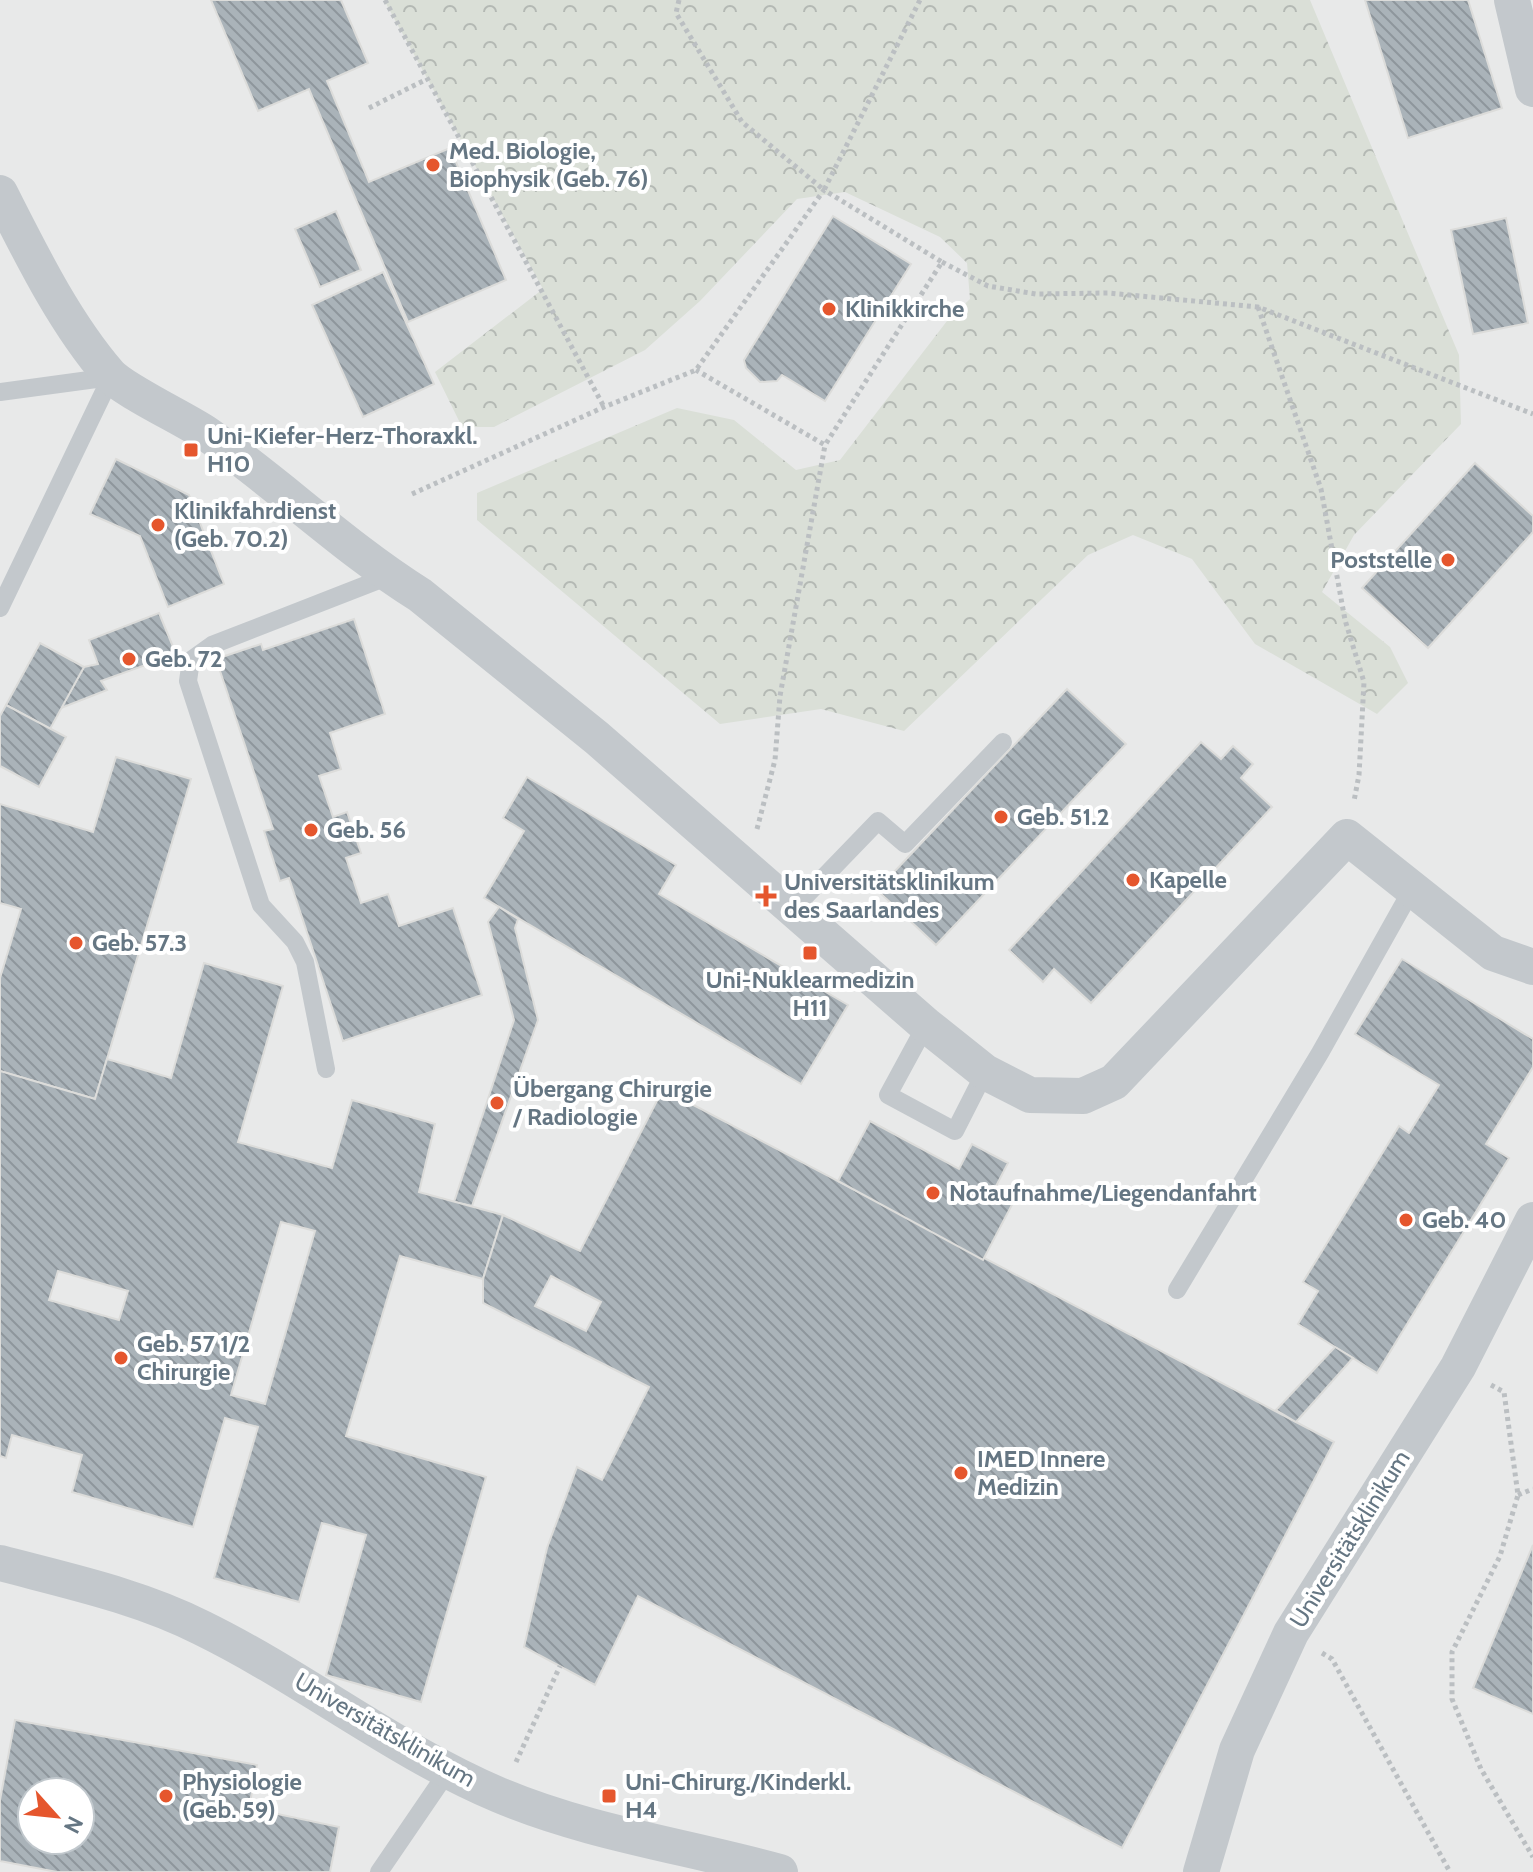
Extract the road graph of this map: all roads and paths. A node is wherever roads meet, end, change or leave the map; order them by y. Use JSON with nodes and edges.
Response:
{"nodes":[{"id":1,"x":385,"y":0,"type":"edge"},
{"id":2,"x":679,"y":0,"type":"edge"},
{"id":3,"x":920,"y":0,"type":"edge"},
{"id":4,"x":1512,"y":0,"type":"edge"},
{"id":5,"x":425,"y":80,"type":"junction"},
{"id":6,"x":1533,"y":89,"type":"edge"},
{"id":7,"x":369,"y":108,"type":"dead end"},
{"id":8,"x":824,"y":190,"type":"junction"},
{"id":9,"x":0,"y":193,"type":"edge"},
{"id":10,"x":942,"y":262,"type":"junction"},
{"id":11,"x":1258,"y":307,"type":"junction"},
{"id":12,"x":696,"y":370,"type":"junction"},
{"id":13,"x":111,"y":377,"type":"junction"},
{"id":14,"x":0,"y":392,"type":"edge"},
{"id":15,"x":604,"y":407,"type":"junction"},
{"id":16,"x":1533,"y":414,"type":"edge"},
{"id":17,"x":825,"y":445,"type":"junction"},
{"id":18,"x":412,"y":494,"type":"dead end"},
{"id":19,"x":389,"y":576,"type":"junction"},
{"id":20,"x":0,"y":608,"type":"edge"},
{"id":21,"x":1003,"y":742,"type":"dead end"},
{"id":22,"x":1347,"y":837,"type":"junction"},
{"id":23,"x":747,"y":867,"type":"junction"},
{"id":24,"x":1411,"y":891,"type":"junction"},
{"id":25,"x":794,"y":908,"type":"junction"},
{"id":26,"x":1533,"y":967,"type":"edge"},
{"id":27,"x":914,"y":1014,"type":"junction"},
{"id":28,"x":326,"y":1069,"type":"dead end"},
{"id":29,"x":985,"y":1072,"type":"junction"},
{"id":30,"x":1533,"y":1220,"type":"edge"},
{"id":31,"x":1177,"y":1290,"type":"dead end"},
{"id":32,"x":1458,"y":1367,"type":"junction"},
{"id":33,"x":1533,"y":1489,"type":"edge"},
{"id":34,"x":1518,"y":1495,"type":"junction"},
{"id":35,"x":0,"y":1563,"type":"edge"},
{"id":36,"x":1291,"y":1633,"type":"junction"},
{"id":37,"x":560,"y":1666,"type":"dead end"},
{"id":38,"x":448,"y":1771,"type":"junction"},
{"id":39,"x":500,"y":1795,"type":"junction"},
{"id":40,"x":1533,"y":1857,"type":"edge"},
{"id":41,"x":759,"y":1870,"type":"edge"},
{"id":42,"x":379,"y":1872,"type":"edge"},
{"id":43,"x":1201,"y":1872,"type":"edge"},
{"id":44,"x":1450,"y":1872,"type":"edge"}],
"edges":[{"from":1,"to":5,"type":"path"},
{"from":2,"to":8,"type":"path"},
{"from":3,"to":8,"type":"path"},
{"from":4,"to":6,"type":"street"},
{"from":5,"to":7,"type":"path"},
{"from":5,"to":15,"type":"path"},
{"from":8,"to":10,"type":"path"},
{"from":8,"to":12,"type":"path"},
{"from":9,"to":13,"type":"street"},
{"from":10,"to":11,"type":"path"},
{"from":10,"to":17,"type":"path"},
{"from":11,"to":16,"type":"path"},
{"from":11,"to":22,"type":"path"},
{"from":12,"to":15,"type":"path"},
{"from":12,"to":17,"type":"path"},
{"from":13,"to":14,"type":"lane"},
{"from":13,"to":19,"type":"street"},
{"from":13,"to":20,"type":"lane"},
{"from":15,"to":18,"type":"path"},
{"from":17,"to":23,"type":"path"},
{"from":19,"to":23,"type":"street"},
{"from":19,"to":28,"type":"lane"},
{"from":21,"to":25,"type":"lane"},
{"from":22,"to":24,"type":"street"},
{"from":22,"to":29,"type":"street"},
{"from":23,"to":25,"type":"street"},
{"from":24,"to":26,"type":"street"},
{"from":24,"to":31,"type":"lane"},
{"from":25,"to":27,"type":"street"},
{"from":27,"to":29,"type":"street"},
{"from":27,"to":29,"type":"lane"},
{"from":30,"to":32,"type":"street","name":"Universitätsklinikum"},
{"from":32,"to":34,"type":"path"},
{"from":32,"to":36,"type":"street","name":"Universitätsklinikum"},
{"from":33,"to":34,"type":"path"},
{"from":34,"to":40,"type":"path"},
{"from":35,"to":38,"type":"street","name":"Universitätsklinikum"},
{"from":36,"to":43,"type":"street","name":"Universitätsklinikum"},
{"from":36,"to":44,"type":"path"},
{"from":37,"to":39,"type":"path"},
{"from":38,"to":39,"type":"street","name":"Universitätsklinikum"},
{"from":38,"to":42,"type":"lane"},
{"from":39,"to":41,"type":"street","name":"Universitätsklinikum"}]}
